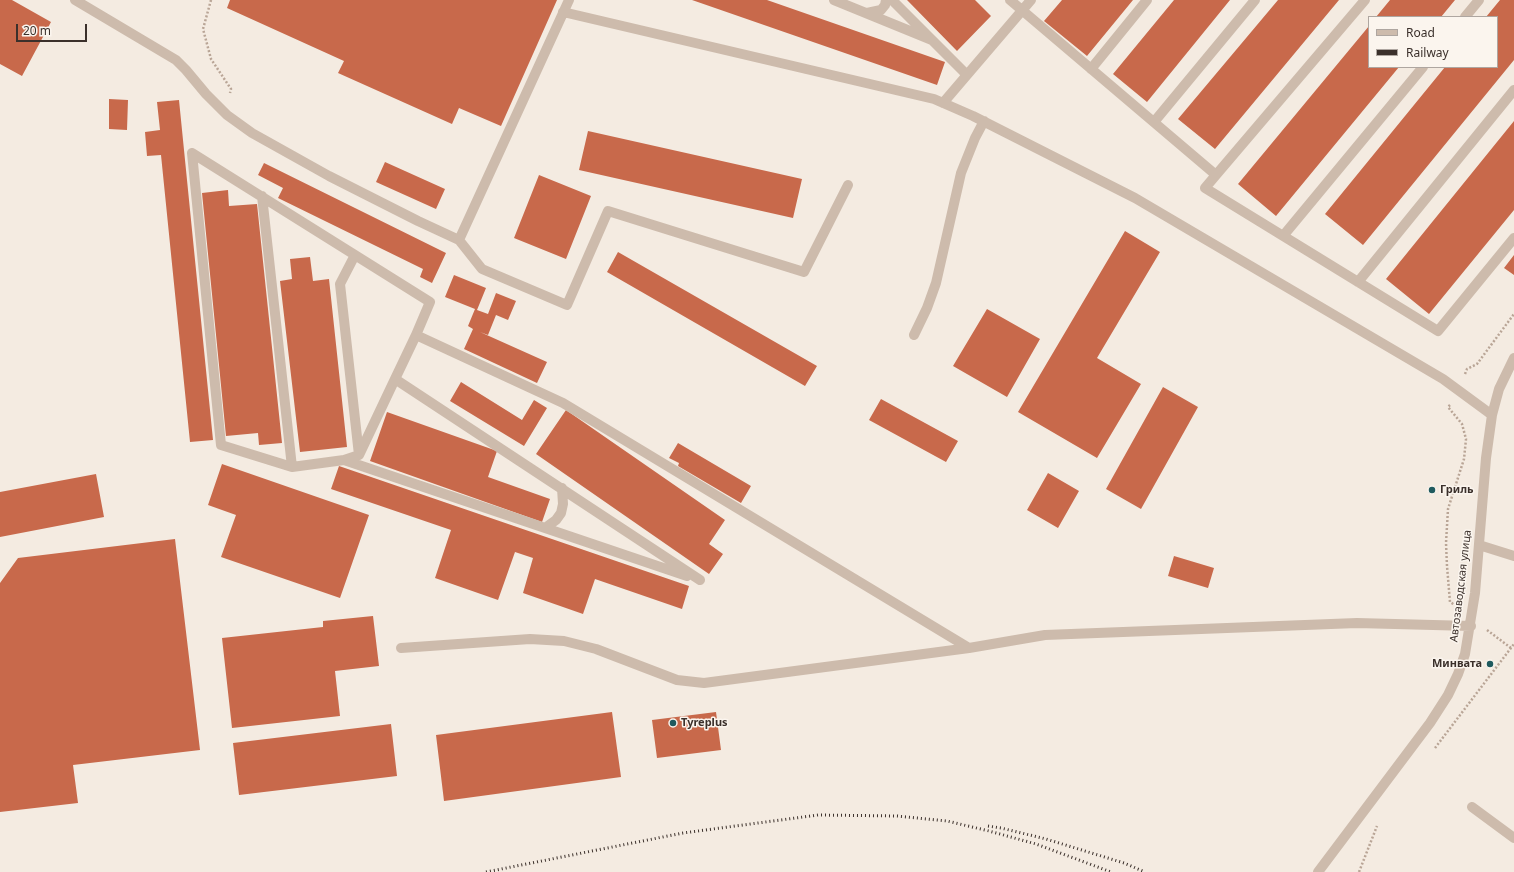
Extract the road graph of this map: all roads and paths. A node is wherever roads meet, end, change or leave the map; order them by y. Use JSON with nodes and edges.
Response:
{"nodes":[{"id":1,"x":75,"y":0,"type":"edge"},
{"id":2,"x":211,"y":0,"type":"edge"},
{"id":3,"x":569,"y":0,"type":"edge"},
{"id":4,"x":834,"y":0,"type":"edge"},
{"id":5,"x":886,"y":0,"type":"edge"},
{"id":6,"x":892,"y":0,"type":"edge"},
{"id":7,"x":1010,"y":0,"type":"edge"},
{"id":8,"x":1031,"y":0,"type":"edge"},
{"id":9,"x":1147,"y":0,"type":"edge"},
{"id":10,"x":1255,"y":0,"type":"edge"},
{"id":11,"x":1365,"y":0,"type":"edge"},
{"id":12,"x":1479,"y":0,"type":"edge"},
{"id":13,"x":1022,"y":11,"type":"junction"},
{"id":14,"x":563,"y":12,"type":"junction"},
{"id":15,"x":866,"y":13,"type":"junction"},
{"id":16,"x":1466,"y":16,"type":"edge"},
{"id":17,"x":932,"y":40,"type":"junction"},
{"id":18,"x":1422,"y":68,"type":"edge"},
{"id":19,"x":1091,"y":69,"type":"junction"},
{"id":20,"x":967,"y":75,"type":"junction"},
{"id":21,"x":1514,"y":90,"type":"edge"},
{"id":22,"x":943,"y":103,"type":"junction"},
{"id":23,"x":226,"y":115,"type":"junction"},
{"id":24,"x":984,"y":121,"type":"junction"},
{"id":25,"x":1154,"y":122,"type":"junction"},
{"id":26,"x":1216,"y":175,"type":"junction"},
{"id":27,"x":848,"y":185,"type":"dead end"},
{"id":28,"x":262,"y":196,"type":"junction"},
{"id":29,"x":1283,"y":236,"type":"junction"},
{"id":30,"x":1514,"y":238,"type":"edge"},
{"id":31,"x":460,"y":240,"type":"junction"},
{"id":32,"x":355,"y":255,"type":"junction"},
{"id":33,"x":1358,"y":282,"type":"junction"},
{"id":34,"x":1514,"y":314,"type":"edge"},
{"id":35,"x":416,"y":335,"type":"junction"},
{"id":36,"x":914,"y":335,"type":"dead end"},
{"id":37,"x":1514,"y":358,"type":"edge"},
{"id":38,"x":395,"y":379,"type":"junction"},
{"id":39,"x":1457,"y":389,"type":"junction"},
{"id":40,"x":1492,"y":415,"type":"junction"},
{"id":41,"x":359,"y":455,"type":"junction"},
{"id":42,"x":344,"y":460,"type":"junction"},
{"id":43,"x":292,"y":467,"type":"junction"},
{"id":44,"x":562,"y":488,"type":"junction"},
{"id":45,"x":545,"y":528,"type":"junction"},
{"id":46,"x":1479,"y":545,"type":"junction"},
{"id":47,"x":1514,"y":556,"type":"edge"},
{"id":48,"x":1450,"y":602,"type":"dead end"},
{"id":49,"x":1471,"y":626,"type":"junction"},
{"id":50,"x":1514,"y":644,"type":"edge"},
{"id":51,"x":401,"y":648,"type":"dead end"},
{"id":52,"x":969,"y":648,"type":"junction"},
{"id":53,"x":1431,"y":753,"type":"dead end"},
{"id":54,"x":1472,"y":807,"type":"dead end"},
{"id":55,"x":1380,"y":821,"type":"dead end"},
{"id":56,"x":1514,"y":838,"type":"edge"},
{"id":57,"x":1318,"y":872,"type":"edge"},
{"id":58,"x":1360,"y":872,"type":"edge"}],
"edges":[{"from":1,"to":23,"type":"street"},
{"from":2,"to":23,"type":"path"},
{"from":3,"to":14,"type":"street"},
{"from":4,"to":15,"type":"street"},
{"from":5,"to":15,"type":"street"},
{"from":6,"to":17,"type":"street"},
{"from":7,"to":13,"type":"street"},
{"from":8,"to":13,"type":"street"},
{"from":9,"to":19,"type":"street"},
{"from":10,"to":25,"type":"street"},
{"from":11,"to":26,"type":"street"},
{"from":12,"to":16,"type":"street"},
{"from":13,"to":19,"type":"street"},
{"from":13,"to":20,"type":"street"},
{"from":14,"to":22,"type":"street"},
{"from":14,"to":31,"type":"street"},
{"from":15,"to":17,"type":"street"},
{"from":17,"to":20,"type":"street"},
{"from":18,"to":29,"type":"street"},
{"from":19,"to":25,"type":"street"},
{"from":20,"to":22,"type":"street"},
{"from":21,"to":33,"type":"street"},
{"from":22,"to":24,"type":"street"},
{"from":23,"to":31,"type":"street"},
{"from":24,"to":36,"type":"street"},
{"from":24,"to":39,"type":"street"},
{"from":25,"to":26,"type":"street"},
{"from":26,"to":29,"type":"street"},
{"from":27,"to":31,"type":"street"},
{"from":28,"to":32,"type":"street"},
{"from":28,"to":43,"type":"street"},
{"from":28,"to":43,"type":"street"},
{"from":29,"to":33,"type":"street"},
{"from":30,"to":33,"type":"street"},
{"from":32,"to":35,"type":"street"},
{"from":32,"to":41,"type":"street"},
{"from":34,"to":39,"type":"path"},
{"from":35,"to":38,"type":"street"},
{"from":35,"to":52,"type":"street"},
{"from":37,"to":40,"type":"street","name":"Автозаводская улица"},
{"from":38,"to":41,"type":"street"},
{"from":38,"to":44,"type":"street"},
{"from":39,"to":40,"type":"street"},
{"from":39,"to":48,"type":"path"},
{"from":40,"to":46,"type":"street","name":"Автозаводская улица"},
{"from":41,"to":42,"type":"street"},
{"from":42,"to":43,"type":"street"},
{"from":42,"to":45,"type":"street"},
{"from":44,"to":45,"type":"street"},
{"from":44,"to":45,"type":"street"},
{"from":46,"to":47,"type":"street"},
{"from":46,"to":49,"type":"street","name":"Автозаводская улица"},
{"from":49,"to":52,"type":"street"},
{"from":49,"to":57,"type":"street","name":"Автозаводская улица"},
{"from":50,"to":53,"type":"path"},
{"from":51,"to":52,"type":"street"},
{"from":54,"to":56,"type":"street"},
{"from":55,"to":58,"type":"path"}]}
